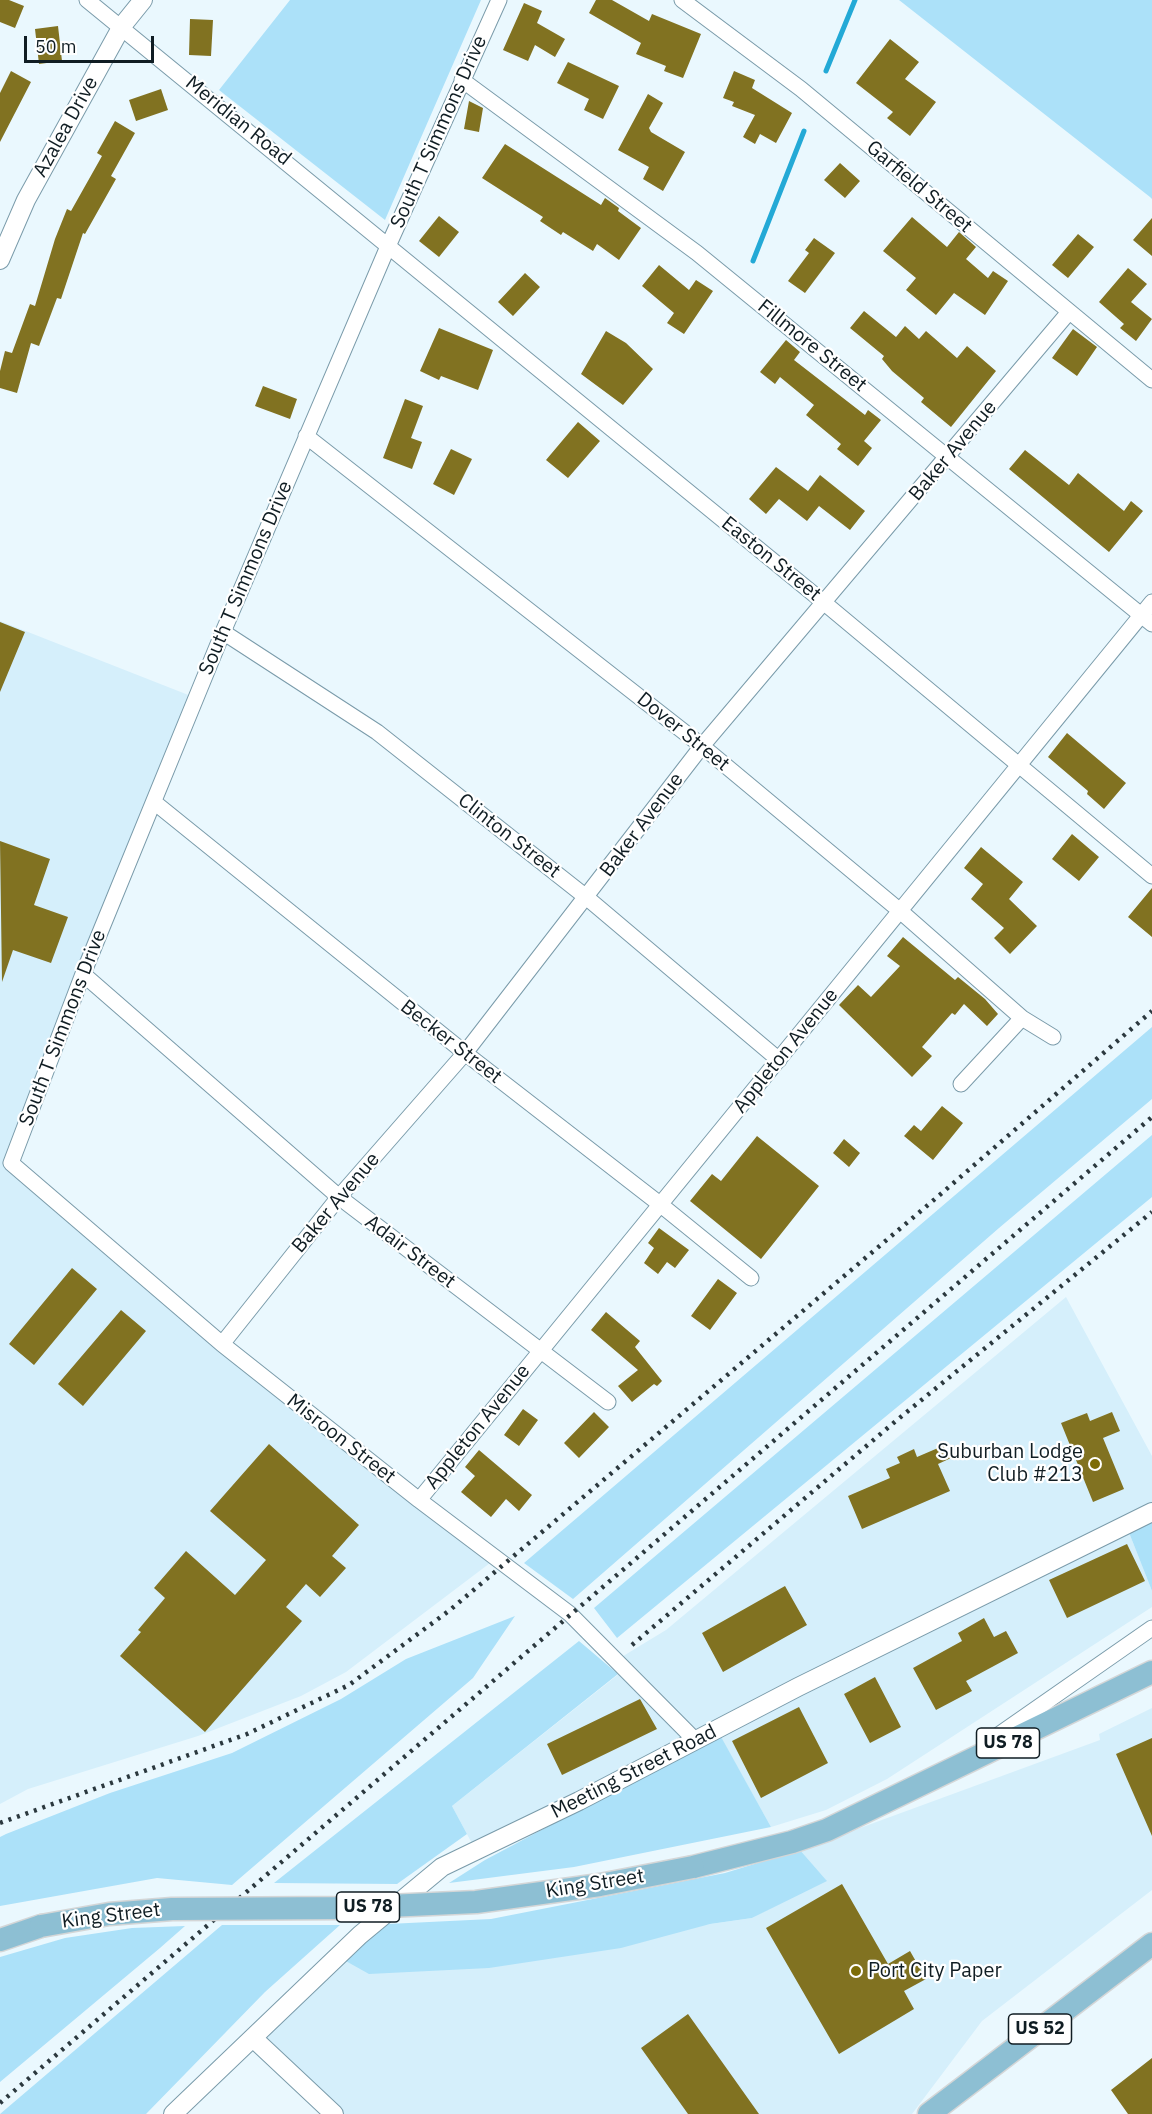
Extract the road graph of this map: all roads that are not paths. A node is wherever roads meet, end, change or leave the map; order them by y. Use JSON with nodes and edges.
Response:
{"nodes":[{"id":1,"x":87,"y":0,"type":"edge"},
{"id":2,"x":143,"y":0,"type":"edge"},
{"id":3,"x":499,"y":0,"type":"edge"},
{"id":4,"x":682,"y":0,"type":"edge"},
{"id":5,"x":122,"y":26,"type":"junction"},
{"id":6,"x":462,"y":80,"type":"junction"},
{"id":7,"x":388,"y":244,"type":"junction"},
{"id":8,"x":0,"y":260,"type":"edge"},
{"id":9,"x":1069,"y":312,"type":"junction"},
{"id":10,"x":1152,"y":380,"type":"edge"},
{"id":11,"x":306,"y":436,"type":"junction"},
{"id":12,"x":949,"y":457,"type":"junction"},
{"id":13,"x":1152,"y":602,"type":"edge"},
{"id":14,"x":825,"y":603,"type":"junction"},
{"id":15,"x":1147,"y":620,"type":"edge"},
{"id":16,"x":222,"y":632,"type":"junction"},
{"id":17,"x":702,"y":746,"type":"junction"},
{"id":18,"x":1022,"y":765,"type":"junction"},
{"id":19,"x":154,"y":802,"type":"junction"},
{"id":20,"x":1152,"y":876,"type":"edge"},
{"id":21,"x":586,"y":897,"type":"junction"},
{"id":22,"x":899,"y":909,"type":"junction"},
{"id":23,"x":83,"y":974,"type":"junction"},
{"id":24,"x":1022,"y":1018,"type":"junction"},
{"id":25,"x":1053,"y":1037,"type":"dead end"},
{"id":26,"x":465,"y":1053,"type":"junction"},
{"id":27,"x":779,"y":1060,"type":"junction"},
{"id":28,"x":960,"y":1084,"type":"dead end"},
{"id":29,"x":11,"y":1163,"type":"joint"},
{"id":30,"x":339,"y":1197,"type":"junction"},
{"id":31,"x":661,"y":1205,"type":"junction"},
{"id":32,"x":751,"y":1278,"type":"dead end"},
{"id":33,"x":222,"y":1344,"type":"junction"},
{"id":34,"x":540,"y":1352,"type":"junction"},
{"id":35,"x":609,"y":1401,"type":"dead end"},
{"id":36,"x":419,"y":1500,"type":"junction"},
{"id":37,"x":1152,"y":1512,"type":"edge"},
{"id":38,"x":1152,"y":1628,"type":"edge"},
{"id":39,"x":1152,"y":1672,"type":"edge"},
{"id":40,"x":695,"y":1740,"type":"junction"},
{"id":41,"x":865,"y":1813,"type":"junction"},
{"id":42,"x":0,"y":1940,"type":"edge"},
{"id":43,"x":1152,"y":1944,"type":"edge"},
{"id":44,"x":253,"y":2038,"type":"junction"},
{"id":45,"x":173,"y":2114,"type":"edge"},
{"id":46,"x":334,"y":2114,"type":"edge"},
{"id":47,"x":929,"y":2114,"type":"edge"}],
"edges":[{"from":1,"to":5,"type":"street","name":"Meridian Road"},
{"from":2,"to":5,"type":"street","name":"Azalea Drive"},
{"from":3,"to":6,"type":"street","name":"South T Simmons Drive"},
{"from":4,"to":9,"type":"street","name":"Garfield Street"},
{"from":5,"to":7,"type":"street","name":"Meridian Road"},
{"from":5,"to":8,"type":"street","name":"Azalea Drive"},
{"from":6,"to":7,"type":"street","name":"South T Simmons Drive"},
{"from":6,"to":12,"type":"street","name":"Fillmore Street"},
{"from":7,"to":11,"type":"street","name":"South T Simmons Drive"},
{"from":7,"to":14,"type":"street","name":"Easton Street"},
{"from":9,"to":10,"type":"street","name":"Garfield Street"},
{"from":9,"to":12,"type":"street","name":"Baker Avenue"},
{"from":11,"to":16,"type":"street","name":"South T Simmons Drive"},
{"from":11,"to":17,"type":"street","name":"Dover Street"},
{"from":12,"to":14,"type":"street","name":"Baker Avenue"},
{"from":12,"to":15,"type":"street","name":"Fillmore Street"},
{"from":13,"to":15,"type":"street","name":"Appleton Avenue"},
{"from":14,"to":17,"type":"street","name":"Baker Avenue"},
{"from":14,"to":18,"type":"street","name":"Easton Street"},
{"from":15,"to":18,"type":"street","name":"Appleton Avenue"},
{"from":16,"to":19,"type":"street","name":"South T Simmons Drive"},
{"from":16,"to":21,"type":"street","name":"Clinton Street"},
{"from":17,"to":21,"type":"street","name":"Baker Avenue"},
{"from":17,"to":22,"type":"street","name":"Dover Street"},
{"from":18,"to":20,"type":"street","name":"Easton Street"},
{"from":18,"to":22,"type":"street","name":"Appleton Avenue"},
{"from":19,"to":23,"type":"street","name":"South T Simmons Drive"},
{"from":19,"to":26,"type":"street","name":"Becker Street"},
{"from":21,"to":26,"type":"street","name":"Baker Avenue"},
{"from":21,"to":27,"type":"street","name":"Clinton Street"},
{"from":22,"to":24,"type":"street","name":"Dover Street"},
{"from":22,"to":27,"type":"street","name":"Appleton Avenue"},
{"from":23,"to":29,"type":"street","name":"South T Simmons Drive"},
{"from":23,"to":30,"type":"street","name":"Adair Street"},
{"from":24,"to":25,"type":"street","name":"Dover Street"},
{"from":24,"to":28,"type":"street"},
{"from":26,"to":30,"type":"street","name":"Baker Avenue"},
{"from":26,"to":31,"type":"street","name":"Becker Street"},
{"from":27,"to":31,"type":"street","name":"Appleton Avenue"},
{"from":29,"to":33,"type":"street","name":"Misroon Street"},
{"from":30,"to":33,"type":"street","name":"Baker Avenue"},
{"from":30,"to":34,"type":"street","name":"Adair Street"},
{"from":31,"to":32,"type":"street","name":"Becker Street"},
{"from":31,"to":34,"type":"street","name":"Appleton Avenue"},
{"from":33,"to":36,"type":"street","name":"Misroon Street"},
{"from":34,"to":35,"type":"street","name":"Adair Street"},
{"from":34,"to":36,"type":"street","name":"Appleton Avenue"},
{"from":36,"to":40,"type":"street","name":"Misroon Street"},
{"from":37,"to":40,"type":"street","name":"Meeting Street Road"},
{"from":38,"to":41,"type":"street"},
{"from":39,"to":41,"type":"main road","name":"King Street","number":"US 78"},
{"from":40,"to":44,"type":"street","name":"Meeting Street Road"},
{"from":41,"to":42,"type":"main road","name":"King Street","number":"US 78","bridge":true},
{"from":43,"to":47,"type":"main road","number":"US 52"},
{"from":44,"to":45,"type":"street","name":"Meeting Street Road"},
{"from":44,"to":46,"type":"street"}]}
